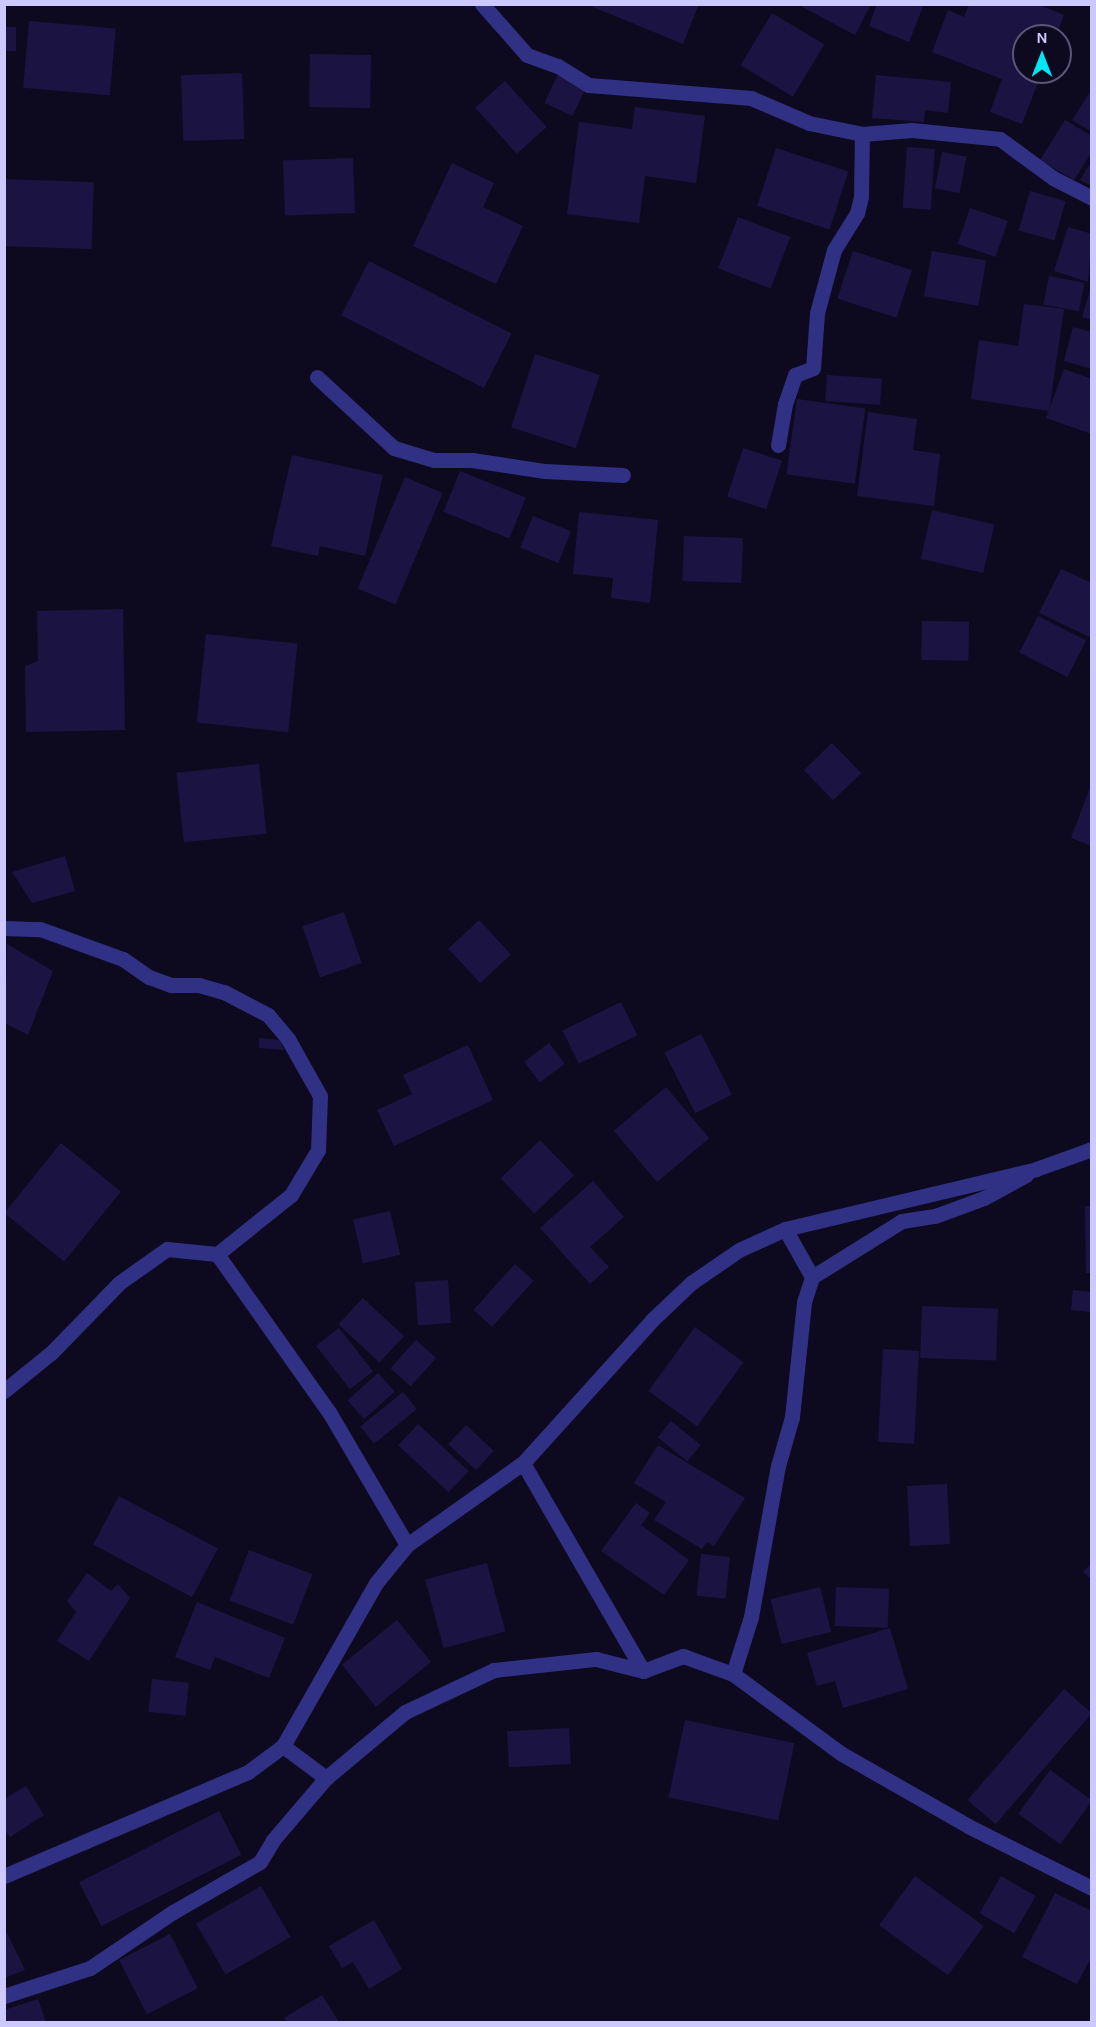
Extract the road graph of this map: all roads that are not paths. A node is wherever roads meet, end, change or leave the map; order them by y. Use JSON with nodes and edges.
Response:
{"nodes":[{"id":1,"x":482,"y":4,"type":"edge"},
{"id":2,"x":862,"y":134,"type":"junction"},
{"id":3,"x":1092,"y":198,"type":"edge"},
{"id":4,"x":317,"y":377,"type":"dead end"},
{"id":5,"x":778,"y":445,"type":"dead end"},
{"id":6,"x":623,"y":475,"type":"dead end"},
{"id":7,"x":4,"y":928,"type":"edge"},
{"id":8,"x":1088,"y":1152,"type":"edge"},
{"id":9,"x":1036,"y":1169,"type":"junction"},
{"id":10,"x":785,"y":1229,"type":"junction"},
{"id":11,"x":217,"y":1254,"type":"junction"},
{"id":12,"x":812,"y":1277,"type":"junction"},
{"id":13,"x":4,"y":1391,"type":"edge"},
{"id":14,"x":523,"y":1463,"type":"junction"},
{"id":15,"x":407,"y":1545,"type":"junction"},
{"id":16,"x":643,"y":1671,"type":"junction"},
{"id":17,"x":733,"y":1674,"type":"junction"},
{"id":18,"x":283,"y":1746,"type":"junction"},
{"id":19,"x":326,"y":1778,"type":"junction"},
{"id":20,"x":4,"y":1876,"type":"edge"},
{"id":21,"x":1092,"y":1888,"type":"edge"},
{"id":22,"x":4,"y":1996,"type":"edge"}],
"edges":[{"from":1,"to":2,"type":"street"},
{"from":2,"to":3,"type":"street"},
{"from":2,"to":5,"type":"street"},
{"from":4,"to":6,"type":"street"},
{"from":7,"to":11,"type":"street"},
{"from":8,"to":9,"type":"street"},
{"from":9,"to":10,"type":"street"},
{"from":9,"to":12,"type":"street"},
{"from":10,"to":12,"type":"street"},
{"from":10,"to":14,"type":"street"},
{"from":11,"to":13,"type":"street"},
{"from":11,"to":15,"type":"street"},
{"from":12,"to":17,"type":"street"},
{"from":14,"to":15,"type":"street"},
{"from":14,"to":16,"type":"street"},
{"from":15,"to":18,"type":"street"},
{"from":16,"to":17,"type":"street"},
{"from":16,"to":19,"type":"street"},
{"from":17,"to":21,"type":"street"},
{"from":18,"to":19,"type":"street"},
{"from":18,"to":20,"type":"street"},
{"from":19,"to":22,"type":"street"}]}
